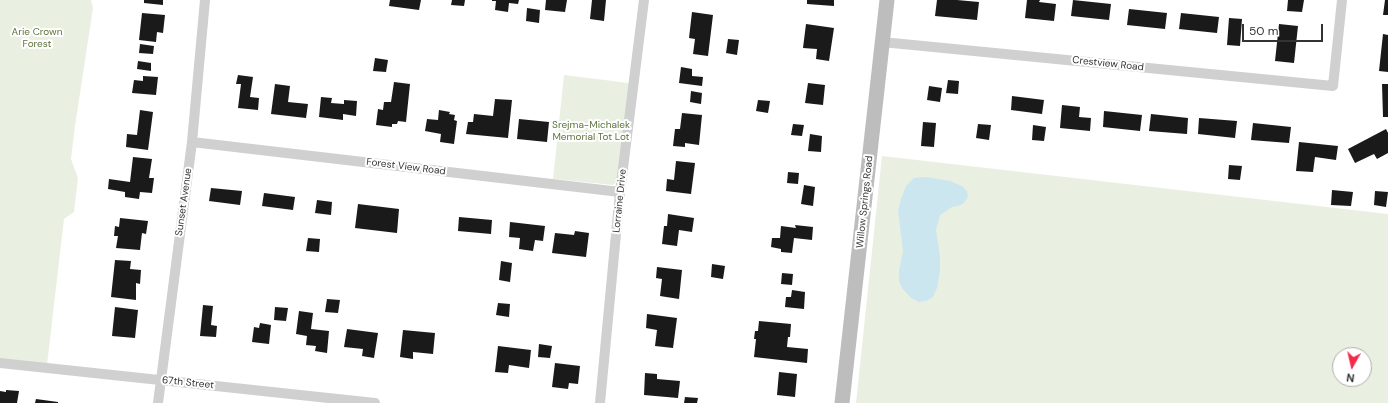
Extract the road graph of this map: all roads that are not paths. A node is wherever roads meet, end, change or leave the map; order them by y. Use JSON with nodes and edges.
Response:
{"nodes":[{"id":1,"x":205,"y":0,"type":"edge"},
{"id":2,"x":644,"y":0,"type":"edge"},
{"id":3,"x":886,"y":0,"type":"edge"},
{"id":4,"x":1342,"y":0,"type":"edge"},
{"id":5,"x":882,"y":42,"type":"junction"},
{"id":6,"x":192,"y":142,"type":"junction"},
{"id":7,"x":620,"y":192,"type":"junction"},
{"id":8,"x":0,"y":363,"type":"edge"},
{"id":9,"x":160,"y":380,"type":"junction"},
{"id":10,"x":158,"y":403,"type":"edge"},
{"id":11,"x":375,"y":403,"type":"edge"},
{"id":12,"x":600,"y":403,"type":"edge"},
{"id":13,"x":842,"y":403,"type":"edge"}],
"edges":[{"from":1,"to":6,"type":"street","name":"Sunset Avenue"},
{"from":2,"to":7,"type":"street","name":"Lorraine Drive"},
{"from":3,"to":5,"type":"main road","name":"Willow Springs Road"},
{"from":4,"to":5,"type":"street","name":"Crestview Road"},
{"from":5,"to":13,"type":"main road","name":"Willow Springs Road"},
{"from":6,"to":7,"type":"street","name":"Forest View Road"},
{"from":6,"to":9,"type":"street","name":"Sunset Avenue"},
{"from":7,"to":12,"type":"street","name":"Lorraine Drive"},
{"from":8,"to":9,"type":"street","name":"67th Street"},
{"from":9,"to":10,"type":"street","name":"Sunset Avenue"},
{"from":9,"to":11,"type":"street","name":"67th Street"}]}
